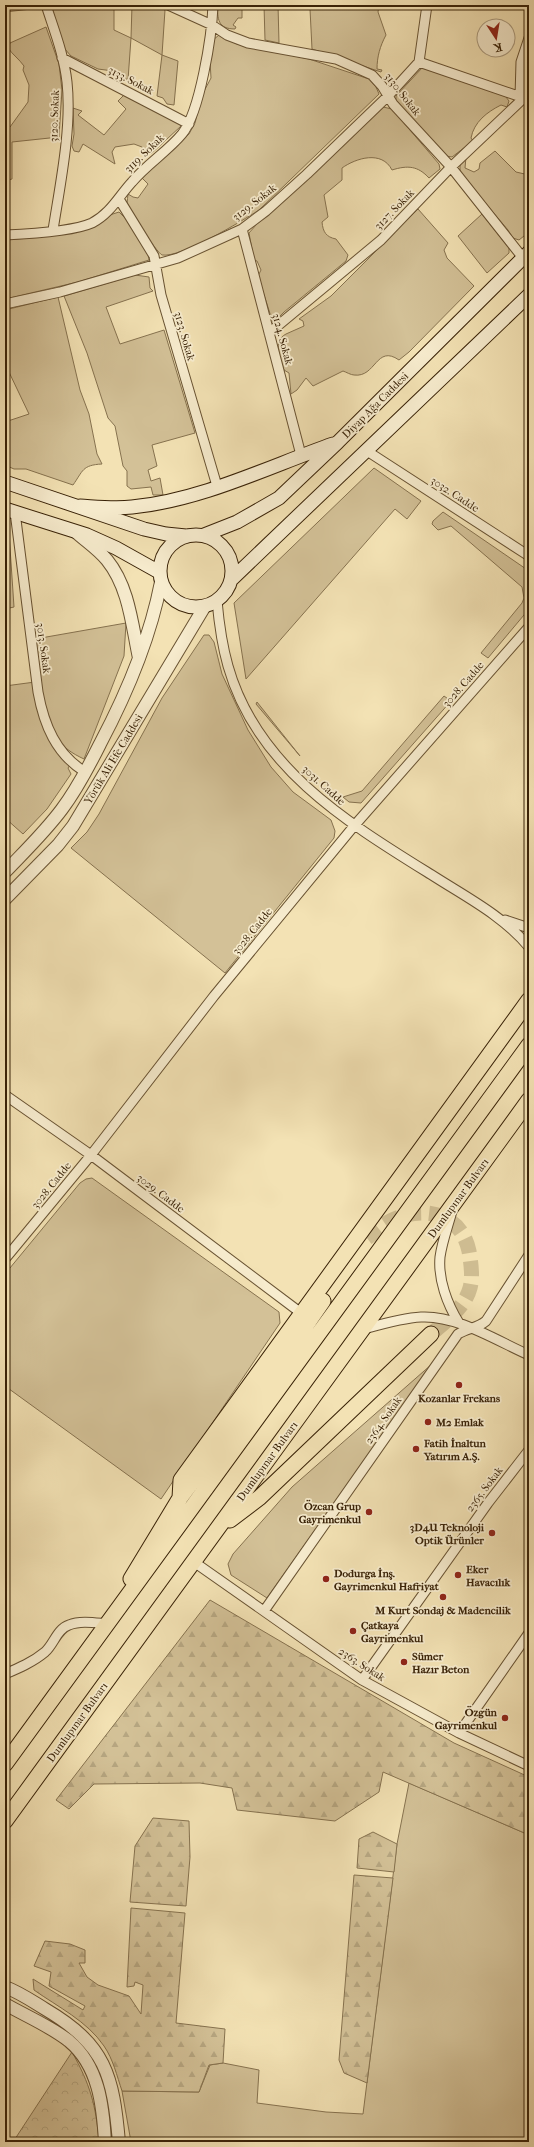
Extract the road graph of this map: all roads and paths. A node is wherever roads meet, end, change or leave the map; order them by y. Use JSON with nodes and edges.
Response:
{"nodes":[{"id":1,"x":46,"y":5,"type":"edge"},
{"id":2,"x":168,"y":5,"type":"edge"},
{"id":3,"x":213,"y":5,"type":"edge"},
{"id":4,"x":427,"y":5,"type":"edge"},
{"id":5,"x":212,"y":25,"type":"junction"},
{"id":6,"x":529,"y":38,"type":"edge"},
{"id":7,"x":62,"y":58,"type":"junction"},
{"id":8,"x":419,"y":62,"type":"junction"},
{"id":9,"x":388,"y":96,"type":"junction"},
{"id":10,"x":524,"y":96,"type":"edge"},
{"id":11,"x":189,"y":124,"type":"junction"},
{"id":12,"x":451,"y":167,"type":"junction"},
{"id":13,"x":119,"y":199,"type":"junction"},
{"id":14,"x":242,"y":228,"type":"junction"},
{"id":15,"x":54,"y":230,"type":"junction"},
{"id":16,"x":5,"y":235,"type":"edge"},
{"id":17,"x":526,"y":255,"type":"edge"},
{"id":18,"x":156,"y":265,"type":"junction"},
{"id":19,"x":529,"y":295,"type":"edge"},
{"id":20,"x":5,"y":304,"type":"edge"},
{"id":21,"x":269,"y":333,"type":"junction"},
{"id":22,"x":338,"y":442,"type":"junction"},
{"id":23,"x":367,"y":451,"type":"junction"},
{"id":24,"x":301,"y":455,"type":"junction"},
{"id":25,"x":5,"y":482,"type":"edge"},
{"id":26,"x":217,"y":486,"type":"junction"},
{"id":27,"x":80,"y":506,"type":"junction"},
{"id":28,"x":10,"y":511,"type":"edge"},
{"id":29,"x":15,"y":525,"type":"junction"},
{"id":30,"x":5,"y":526,"type":"edge"},
{"id":31,"x":72,"y":530,"type":"junction"},
{"id":32,"x":204,"y":535,"type":"junction"},
{"id":33,"x":186,"y":536,"type":"junction"},
{"id":34,"x":529,"y":556,"type":"edge"},
{"id":35,"x":160,"y":577,"type":"junction"},
{"id":36,"x":232,"y":579,"type":"junction"},
{"id":37,"x":211,"y":604,"type":"junction"},
{"id":38,"x":529,"y":627,"type":"edge"},
{"id":39,"x":139,"y":658,"type":"junction"},
{"id":40,"x":85,"y":772,"type":"junction"},
{"id":41,"x":354,"y":826,"type":"junction"},
{"id":42,"x":5,"y":872,"type":"edge"},
{"id":43,"x":5,"y":899,"type":"edge"},
{"id":44,"x":502,"y":919,"type":"junction"},
{"id":45,"x":529,"y":928,"type":"edge"},
{"id":46,"x":529,"y":947,"type":"edge"},
{"id":47,"x":529,"y":1000,"type":"edge"},
{"id":48,"x":529,"y":1045,"type":"edge"},
{"id":49,"x":5,"y":1095,"type":"edge"},
{"id":50,"x":529,"y":1100,"type":"edge"},
{"id":51,"x":91,"y":1155,"type":"junction"},
{"id":52,"x":454,"y":1203,"type":"junction"},
{"id":53,"x":367,"y":1238,"type":"tunnel mouth"},
{"id":54,"x":529,"y":1255,"type":"edge"},
{"id":55,"x":5,"y":1259,"type":"edge"},
{"id":56,"x":301,"y":1313,"type":"junction"},
{"id":57,"x":459,"y":1323,"type":"junction"},
{"id":58,"x":469,"y":1328,"type":"junction"},
{"id":59,"x":364,"y":1329,"type":"junction"},
{"id":60,"x":431,"y":1334,"type":"tunnel mouth"},
{"id":61,"x":529,"y":1355,"type":"edge"},
{"id":62,"x":529,"y":1450,"type":"edge"},
{"id":63,"x":180,"y":1498,"type":"junction"},
{"id":64,"x":217,"y":1530,"type":"junction"},
{"id":65,"x":194,"y":1562,"type":"junction"},
{"id":66,"x":264,"y":1611,"type":"junction"},
{"id":67,"x":111,"y":1621,"type":"junction"},
{"id":68,"x":529,"y":1634,"type":"edge"},
{"id":69,"x":5,"y":1674,"type":"edge"},
{"id":70,"x":362,"y":1680,"type":"junction"},
{"id":71,"x":459,"y":1733,"type":"junction"},
{"id":72,"x":5,"y":1764,"type":"edge"},
{"id":73,"x":529,"y":1766,"type":"edge"},
{"id":74,"x":5,"y":1821,"type":"edge"},
{"id":75,"x":5,"y":1987,"type":"edge"},
{"id":76,"x":5,"y":2004,"type":"edge"},
{"id":77,"x":105,"y":2142,"type":"edge"},
{"id":78,"x":119,"y":2142,"type":"edge"}],
"edges":[{"from":1,"to":7,"type":"street","name":"3120. Sokak"},
{"from":2,"to":5,"type":"street","name":"3130. Sokak"},
{"from":3,"to":5,"type":"street","name":"3119. Sokak"},
{"from":4,"to":8,"type":"street"},
{"from":5,"to":9,"type":"street","name":"3130. Sokak"},
{"from":5,"to":11,"type":"street","name":"3119. Sokak"},
{"from":6,"to":10,"type":"street"},
{"from":7,"to":11,"type":"street","name":"3133. Sokak"},
{"from":7,"to":15,"type":"street","name":"3120. Sokak"},
{"from":8,"to":9,"type":"street","name":"3129. Sokak"},
{"from":8,"to":10,"type":"street"},
{"from":9,"to":12,"type":"street","name":"3130. Sokak"},
{"from":9,"to":14,"type":"street","name":"3129. Sokak"},
{"from":10,"to":12,"type":"street","name":"3127. Sokak"},
{"from":11,"to":13,"type":"street","name":"3119. Sokak"},
{"from":12,"to":17,"type":"street","name":"3130. Sokak"},
{"from":12,"to":21,"type":"street","name":"3127. Sokak"},
{"from":13,"to":15,"type":"street","name":"3119. Sokak"},
{"from":13,"to":18,"type":"street","name":"3123. Sokak"},
{"from":14,"to":18,"type":"street","name":"3129. Sokak"},
{"from":14,"to":21,"type":"street","name":"3124. Sokak"},
{"from":15,"to":16,"type":"street","name":"3119. Sokak"},
{"from":17,"to":22,"type":"main road","name":"Diyap Ağa Caddesi"},
{"from":18,"to":20,"type":"street","name":"3129. Sokak"},
{"from":18,"to":26,"type":"street","name":"3123. Sokak"},
{"from":19,"to":23,"type":"main road"},
{"from":21,"to":24,"type":"street","name":"3124. Sokak"},
{"from":22,"to":24,"type":"main road"},
{"from":22,"to":32,"type":"main road","name":"Diyap Ağa Caddesi"},
{"from":23,"to":34,"type":"street","name":"3032. Cadde"},
{"from":23,"to":36,"type":"main road"},
{"from":24,"to":26,"type":"main road"},
{"from":25,"to":27,"type":"main road","name":"Diyap Ağa Caddesi"},
{"from":26,"to":27,"type":"main road"},
{"from":27,"to":33,"type":"main road","name":"Diyap Ağa Caddesi"},
{"from":28,"to":29,"type":"street","name":"3013. Sokak"},
{"from":28,"to":31,"type":"main road"},
{"from":29,"to":30,"type":"street"},
{"from":29,"to":40,"type":"street","name":"3013. Sokak"},
{"from":31,"to":35,"type":"main road"},
{"from":31,"to":39,"type":"street"},
{"from":32,"to":33,"type":"main road","name":"Diyap Ağa Caddesi"},
{"from":32,"to":36,"type":"main road"},
{"from":33,"to":35,"type":"main road"},
{"from":35,"to":37,"type":"main road"},
{"from":35,"to":39,"type":"street","name":"Yörük Ali Efe Caddesi"},
{"from":36,"to":37,"type":"main road"},
{"from":37,"to":41,"type":"street","name":"3031. Cadde"},
{"from":37,"to":43,"type":"street","name":"Yörük Ali Efe Caddesi"},
{"from":38,"to":41,"type":"street","name":"3028. Cadde"},
{"from":39,"to":40,"type":"street","name":"Yörük Ali Efe Caddesi"},
{"from":40,"to":42,"type":"street","name":"Yörük Ali Efe Caddesi"},
{"from":41,"to":44,"type":"street","name":"3031. Cadde"},
{"from":41,"to":51,"type":"street","name":"3028. Cadde"},
{"from":44,"to":45,"type":"street","name":"3031. Cadde"},
{"from":44,"to":46,"type":"street","name":"3031. Cadde"},
{"from":47,"to":56,"type":"highway"},
{"from":48,"to":67,"type":"highway"},
{"from":49,"to":51,"type":"street","name":"3029. Cadde"},
{"from":50,"to":52,"type":"highway","name":"Dumlupınar Bulvarı"},
{"from":51,"to":55,"type":"street","name":"3028. Cadde"},
{"from":51,"to":56,"type":"street","name":"3029. Cadde"},
{"from":52,"to":57,"type":"street"},
{"from":52,"to":59,"type":"highway","name":"Dumlupınar Bulvarı"},
{"from":53,"to":63,"type":"highway"},
{"from":54,"to":58,"type":"street","name":"2364. Sokak"},
{"from":56,"to":63,"type":"highway"},
{"from":57,"to":58,"type":"street"},
{"from":57,"to":59,"type":"street"},
{"from":58,"to":61,"type":"street"},
{"from":58,"to":66,"type":"street","name":"2364. Sokak"},
{"from":59,"to":64,"type":"highway","name":"Dumlupınar Bulvarı"},
{"from":60,"to":64,"type":"highway"},
{"from":62,"to":70,"type":"street","name":"2365. Sokak"},
{"from":63,"to":67,"type":"highway"},
{"from":64,"to":65,"type":"highway","name":"Dumlupınar Bulvarı"},
{"from":65,"to":66,"type":"street","name":"2363. Sokak"},
{"from":65,"to":74,"type":"highway","name":"Dumlupınar Bulvarı"},
{"from":66,"to":70,"type":"street","name":"2363. Sokak"},
{"from":67,"to":69,"type":"street"},
{"from":67,"to":72,"type":"highway"},
{"from":68,"to":71,"type":"street"},
{"from":70,"to":71,"type":"street","name":"2363. Sokak"},
{"from":71,"to":73,"type":"street","name":"2363. Sokak"},
{"from":75,"to":78,"type":"street"},
{"from":76,"to":77,"type":"street"}]}
